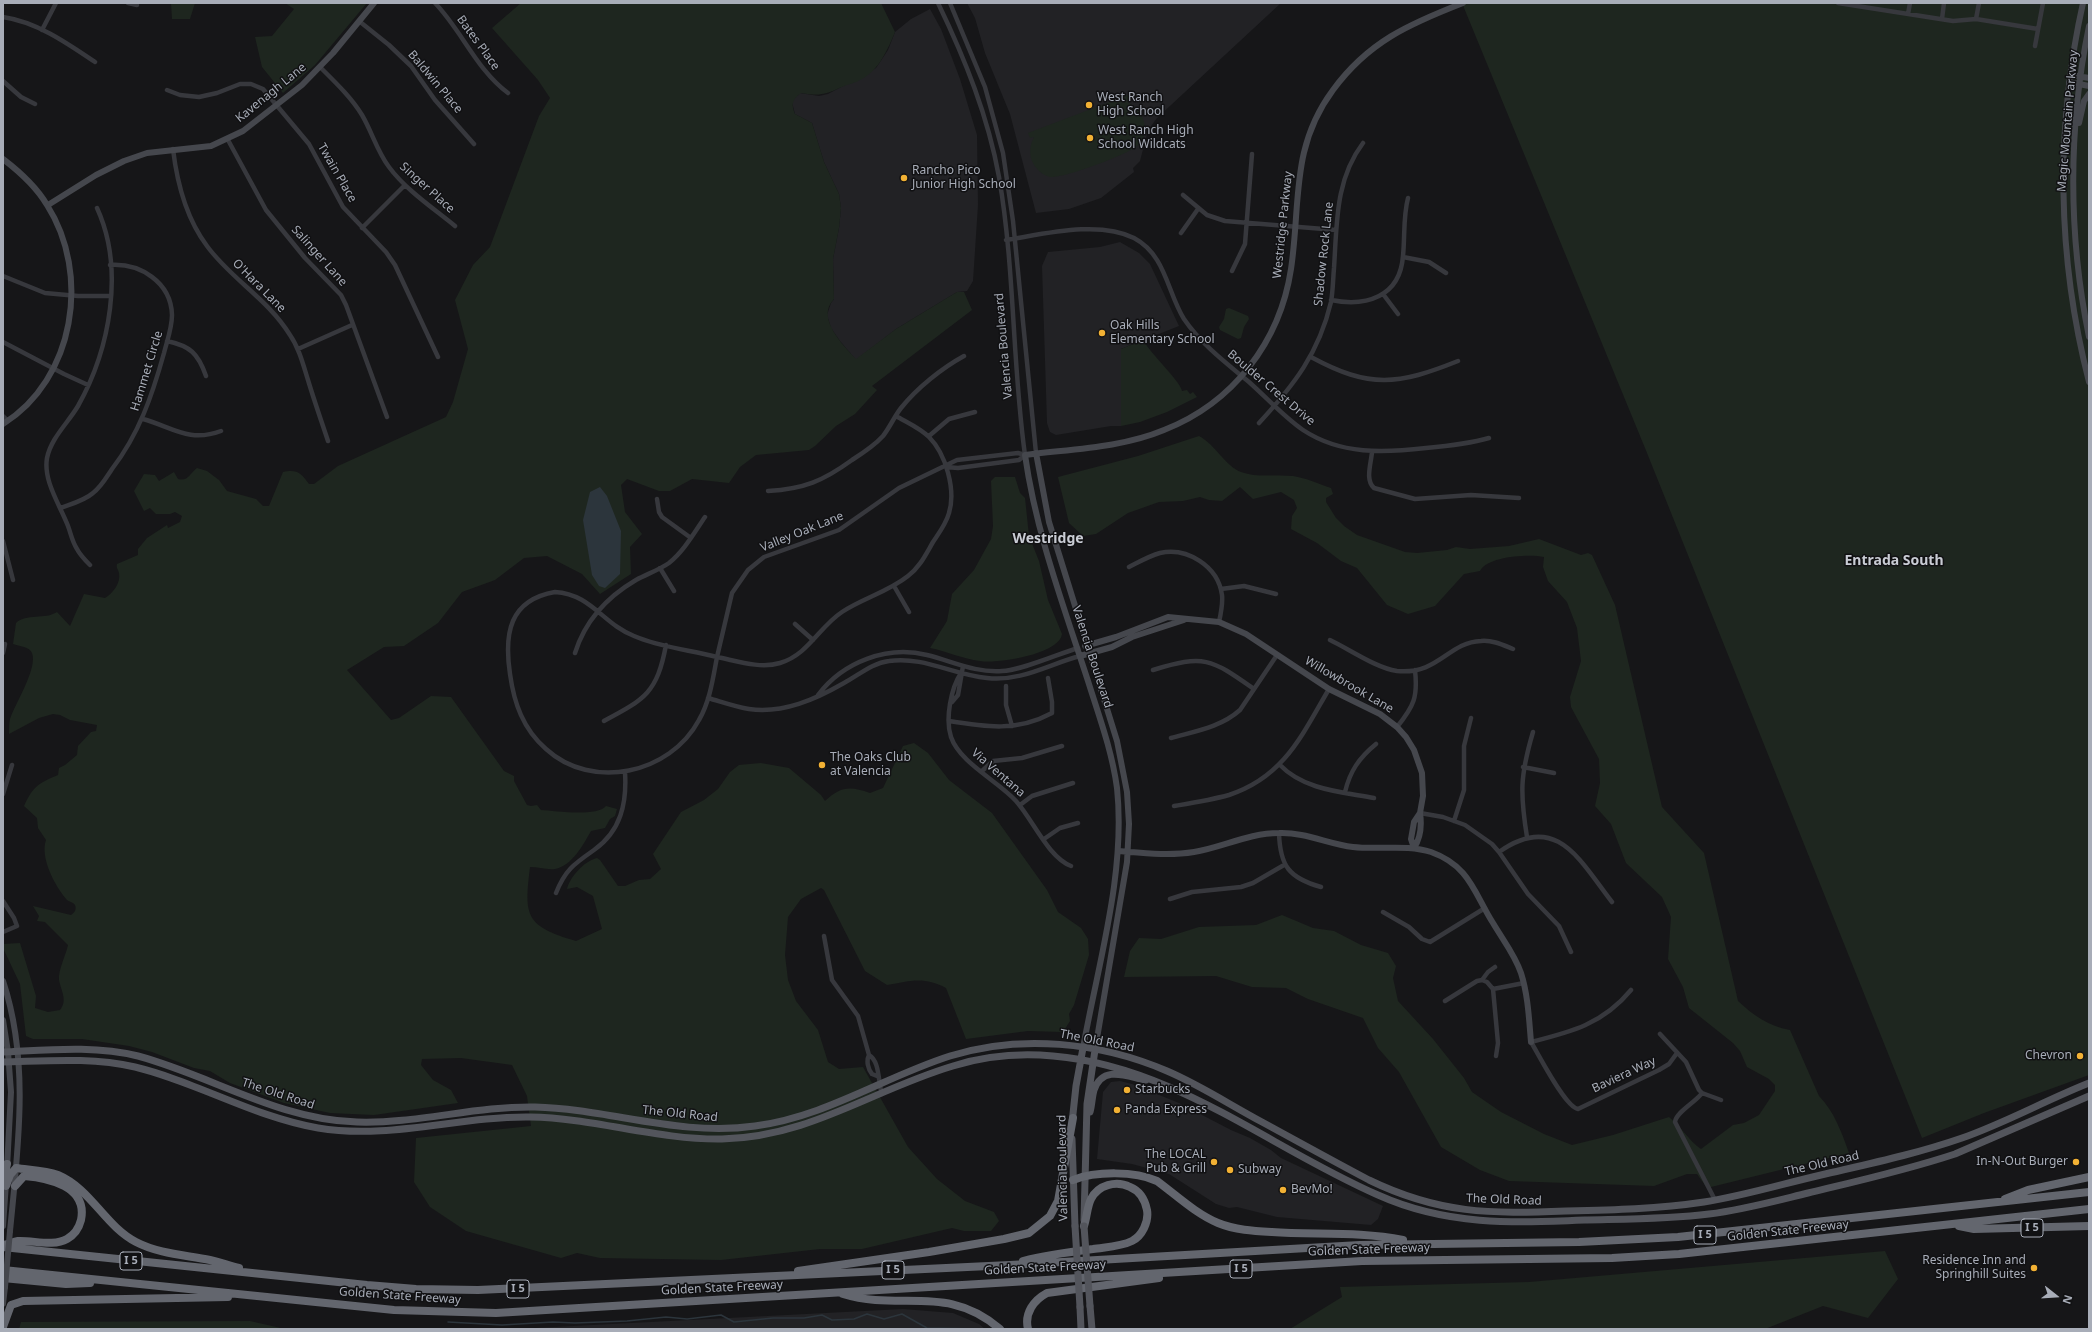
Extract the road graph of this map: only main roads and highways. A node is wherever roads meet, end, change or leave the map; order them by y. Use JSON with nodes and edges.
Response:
{"nodes":[{"id":1,"x":1083,"y":1048,"type":"junction"},
{"id":2,"x":1095,"y":1050,"type":"junction"},
{"id":3,"x":6,"y":1052,"type":"edge"},
{"id":4,"x":1081,"y":1059,"type":"junction"},
{"id":5,"x":1093,"y":1061,"type":"junction"},
{"id":6,"x":6,"y":1062,"type":"edge"},
{"id":7,"x":1159,"y":1083,"type":"junction"},
{"id":8,"x":2089,"y":1083,"type":"edge"},
{"id":9,"x":2089,"y":1096,"type":"edge"},
{"id":10,"x":1072,"y":1118,"type":"junction"},
{"id":11,"x":1086,"y":1122,"type":"junction"},
{"id":12,"x":7,"y":1164,"type":"road end"},
{"id":13,"x":1084,"y":1176,"type":"junction"},
{"id":14,"x":2089,"y":1177,"type":"edge"},
{"id":15,"x":1073,"y":1180,"type":"junction"},
{"id":16,"x":8,"y":1185,"type":"edge"},
{"id":17,"x":2089,"y":1192,"type":"edge"},
{"id":18,"x":1992,"y":1203,"type":"junction"},
{"id":19,"x":2089,"y":1208,"type":"edge"},
{"id":20,"x":1952,"y":1225,"type":"junction"},
{"id":21,"x":1084,"y":1226,"type":"junction"},
{"id":22,"x":2089,"y":1226,"type":"edge"},
{"id":23,"x":1416,"y":1243,"type":"junction"},
{"id":24,"x":3,"y":1246,"type":"edge"},
{"id":25,"x":1010,"y":1265,"type":"junction"},
{"id":26,"x":3,"y":1270,"type":"edge"},
{"id":27,"x":1202,"y":1271,"type":"junction"},
{"id":28,"x":259,"y":1274,"type":"junction"},
{"id":29,"x":776,"y":1275,"type":"junction"},
{"id":30,"x":3,"y":1278,"type":"edge"},
{"id":31,"x":116,"y":1281,"type":"junction"},
{"id":32,"x":838,"y":1293,"type":"junction"},
{"id":33,"x":258,"y":1296,"type":"junction"},
{"id":34,"x":3,"y":1327,"type":"edge"},
{"id":35,"x":1000,"y":1329,"type":"edge"},
{"id":36,"x":1028,"y":1329,"type":"edge"},
{"id":37,"x":1081,"y":1329,"type":"edge"},
{"id":38,"x":1092,"y":1329,"type":"edge"}],
"edges":[{"from":1,"to":2,"type":"main road","name":"The Old Road"},
{"from":1,"to":3,"type":"main road","name":"The Old Road"},
{"from":1,"to":4,"type":"main road","name":"Valencia Boulevard"},
{"from":2,"to":5,"type":"main road","name":"Valencia Boulevard"},
{"from":2,"to":8,"type":"main road","name":"The Old Road"},
{"from":4,"to":5,"type":"main road","name":"The Old Road"},
{"from":4,"to":6,"type":"main road","name":"The Old Road"},
{"from":4,"to":10,"type":"main road","name":"Valencia Boulevard"},
{"from":5,"to":7,"type":"main road","name":"The Old Road"},
{"from":5,"to":11,"type":"main road","name":"Valencia Boulevard"},
{"from":7,"to":9,"type":"main road","name":"The Old Road"},
{"from":7,"to":11,"type":"main road"},
{"from":10,"to":15,"type":"main road","name":"Valencia Boulevard"},
{"from":10,"to":29,"type":"highway"},
{"from":11,"to":13,"type":"main road","name":"Valencia Boulevard"},
{"from":12,"to":16,"type":"highway"},
{"from":13,"to":15,"type":"highway"},
{"from":13,"to":21,"type":"main road","name":"Valencia Boulevard"},
{"from":13,"to":23,"type":"highway"},
{"from":14,"to":18,"type":"highway","number":"I 5"},
{"from":15,"to":37,"type":"main road","name":"Valencia Boulevard","bridge":true},
{"from":16,"to":24,"type":"highway"},
{"from":16,"to":28,"type":"highway"},
{"from":17,"to":18,"type":"highway","name":"Golden State Freeway","number":"I 5"},
{"from":18,"to":23,"type":"highway","name":"Golden State Freeway","number":"I 5"},
{"from":19,"to":20,"type":"highway","name":"Golden State Freeway","number":"I 5"},
{"from":20,"to":22,"type":"highway","number":"I 5"},
{"from":20,"to":27,"type":"highway","name":"Golden State Freeway","number":"I 5"},
{"from":21,"to":25,"type":"highway"},
{"from":21,"to":38,"type":"main road","name":"Valencia Boulevard","bridge":true},
{"from":23,"to":25,"type":"highway","name":"Golden State Freeway","number":"I 5"},
{"from":24,"to":28,"type":"highway","name":"Golden State Freeway","number":"I 5"},
{"from":25,"to":29,"type":"highway","name":"Golden State Freeway","number":"I 5"},
{"from":26,"to":31,"type":"highway","name":"Golden State Freeway","number":"I 5"},
{"from":27,"to":32,"type":"highway","name":"Golden State Freeway","number":"I 5"},
{"from":27,"to":36,"type":"highway"},
{"from":28,"to":29,"type":"highway","name":"Golden State Freeway","number":"I 5"},
{"from":30,"to":31,"type":"highway"},
{"from":31,"to":33,"type":"highway","name":"Golden State Freeway","number":"I 5"},
{"from":32,"to":33,"type":"highway","name":"Golden State Freeway","number":"I 5"},
{"from":32,"to":35,"type":"highway"},
{"from":33,"to":34,"type":"highway"}]}
